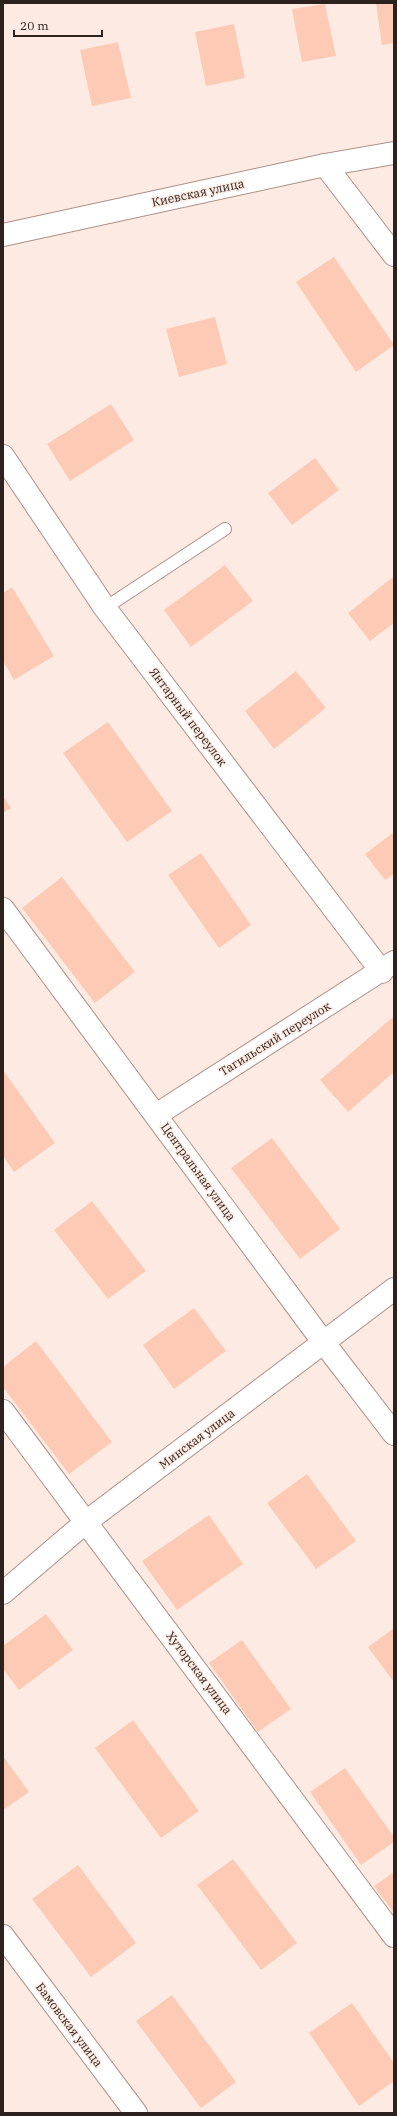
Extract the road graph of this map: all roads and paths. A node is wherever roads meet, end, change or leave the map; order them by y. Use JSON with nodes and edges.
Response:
{"nodes":[{"id":1,"x":394,"y":153,"type":"edge"},
{"id":2,"x":325,"y":165,"type":"junction"},
{"id":3,"x":3,"y":235,"type":"edge"},
{"id":4,"x":394,"y":255,"type":"edge"},
{"id":5,"x":3,"y":456,"type":"edge"},
{"id":6,"x":225,"y":529,"type":"dead end"},
{"id":7,"x":105,"y":608,"type":"junction"},
{"id":8,"x":3,"y":909,"type":"edge"},
{"id":9,"x":388,"y":967,"type":"edge"},
{"id":10,"x":156,"y":1115,"type":"junction"},
{"id":11,"x":394,"y":1289,"type":"edge"},
{"id":12,"x":324,"y":1343,"type":"junction"},
{"id":13,"x":3,"y":1411,"type":"edge"},
{"id":14,"x":394,"y":1434,"type":"edge"},
{"id":15,"x":86,"y":1522,"type":"junction"},
{"id":16,"x":3,"y":1593,"type":"edge"},
{"id":17,"x":3,"y":1936,"type":"edge"},
{"id":18,"x":394,"y":1936,"type":"edge"},
{"id":19,"x":136,"y":2113,"type":"edge"}],
"edges":[{"from":1,"to":2,"type":"street","name":"Киевская улица"},
{"from":2,"to":3,"type":"street","name":"Киевская улица"},
{"from":2,"to":4,"type":"street"},
{"from":5,"to":7,"type":"street","name":"Янтарный переулок"},
{"from":6,"to":7,"type":"lane"},
{"from":7,"to":9,"type":"street","name":"Янтарный переулок"},
{"from":8,"to":10,"type":"street","name":"Центральная улица"},
{"from":9,"to":10,"type":"street","name":"Тагильский переулок"},
{"from":10,"to":12,"type":"street","name":"Центральная улица"},
{"from":11,"to":12,"type":"street","name":"Минская улица"},
{"from":12,"to":14,"type":"street","name":"Центральная улица"},
{"from":12,"to":15,"type":"street","name":"Минская улица"},
{"from":13,"to":15,"type":"street","name":"Хуторская улица"},
{"from":15,"to":16,"type":"street","name":"Минская улица"},
{"from":15,"to":18,"type":"street","name":"Хуторская улица"},
{"from":17,"to":19,"type":"street","name":"Бамовская улица"}]}
